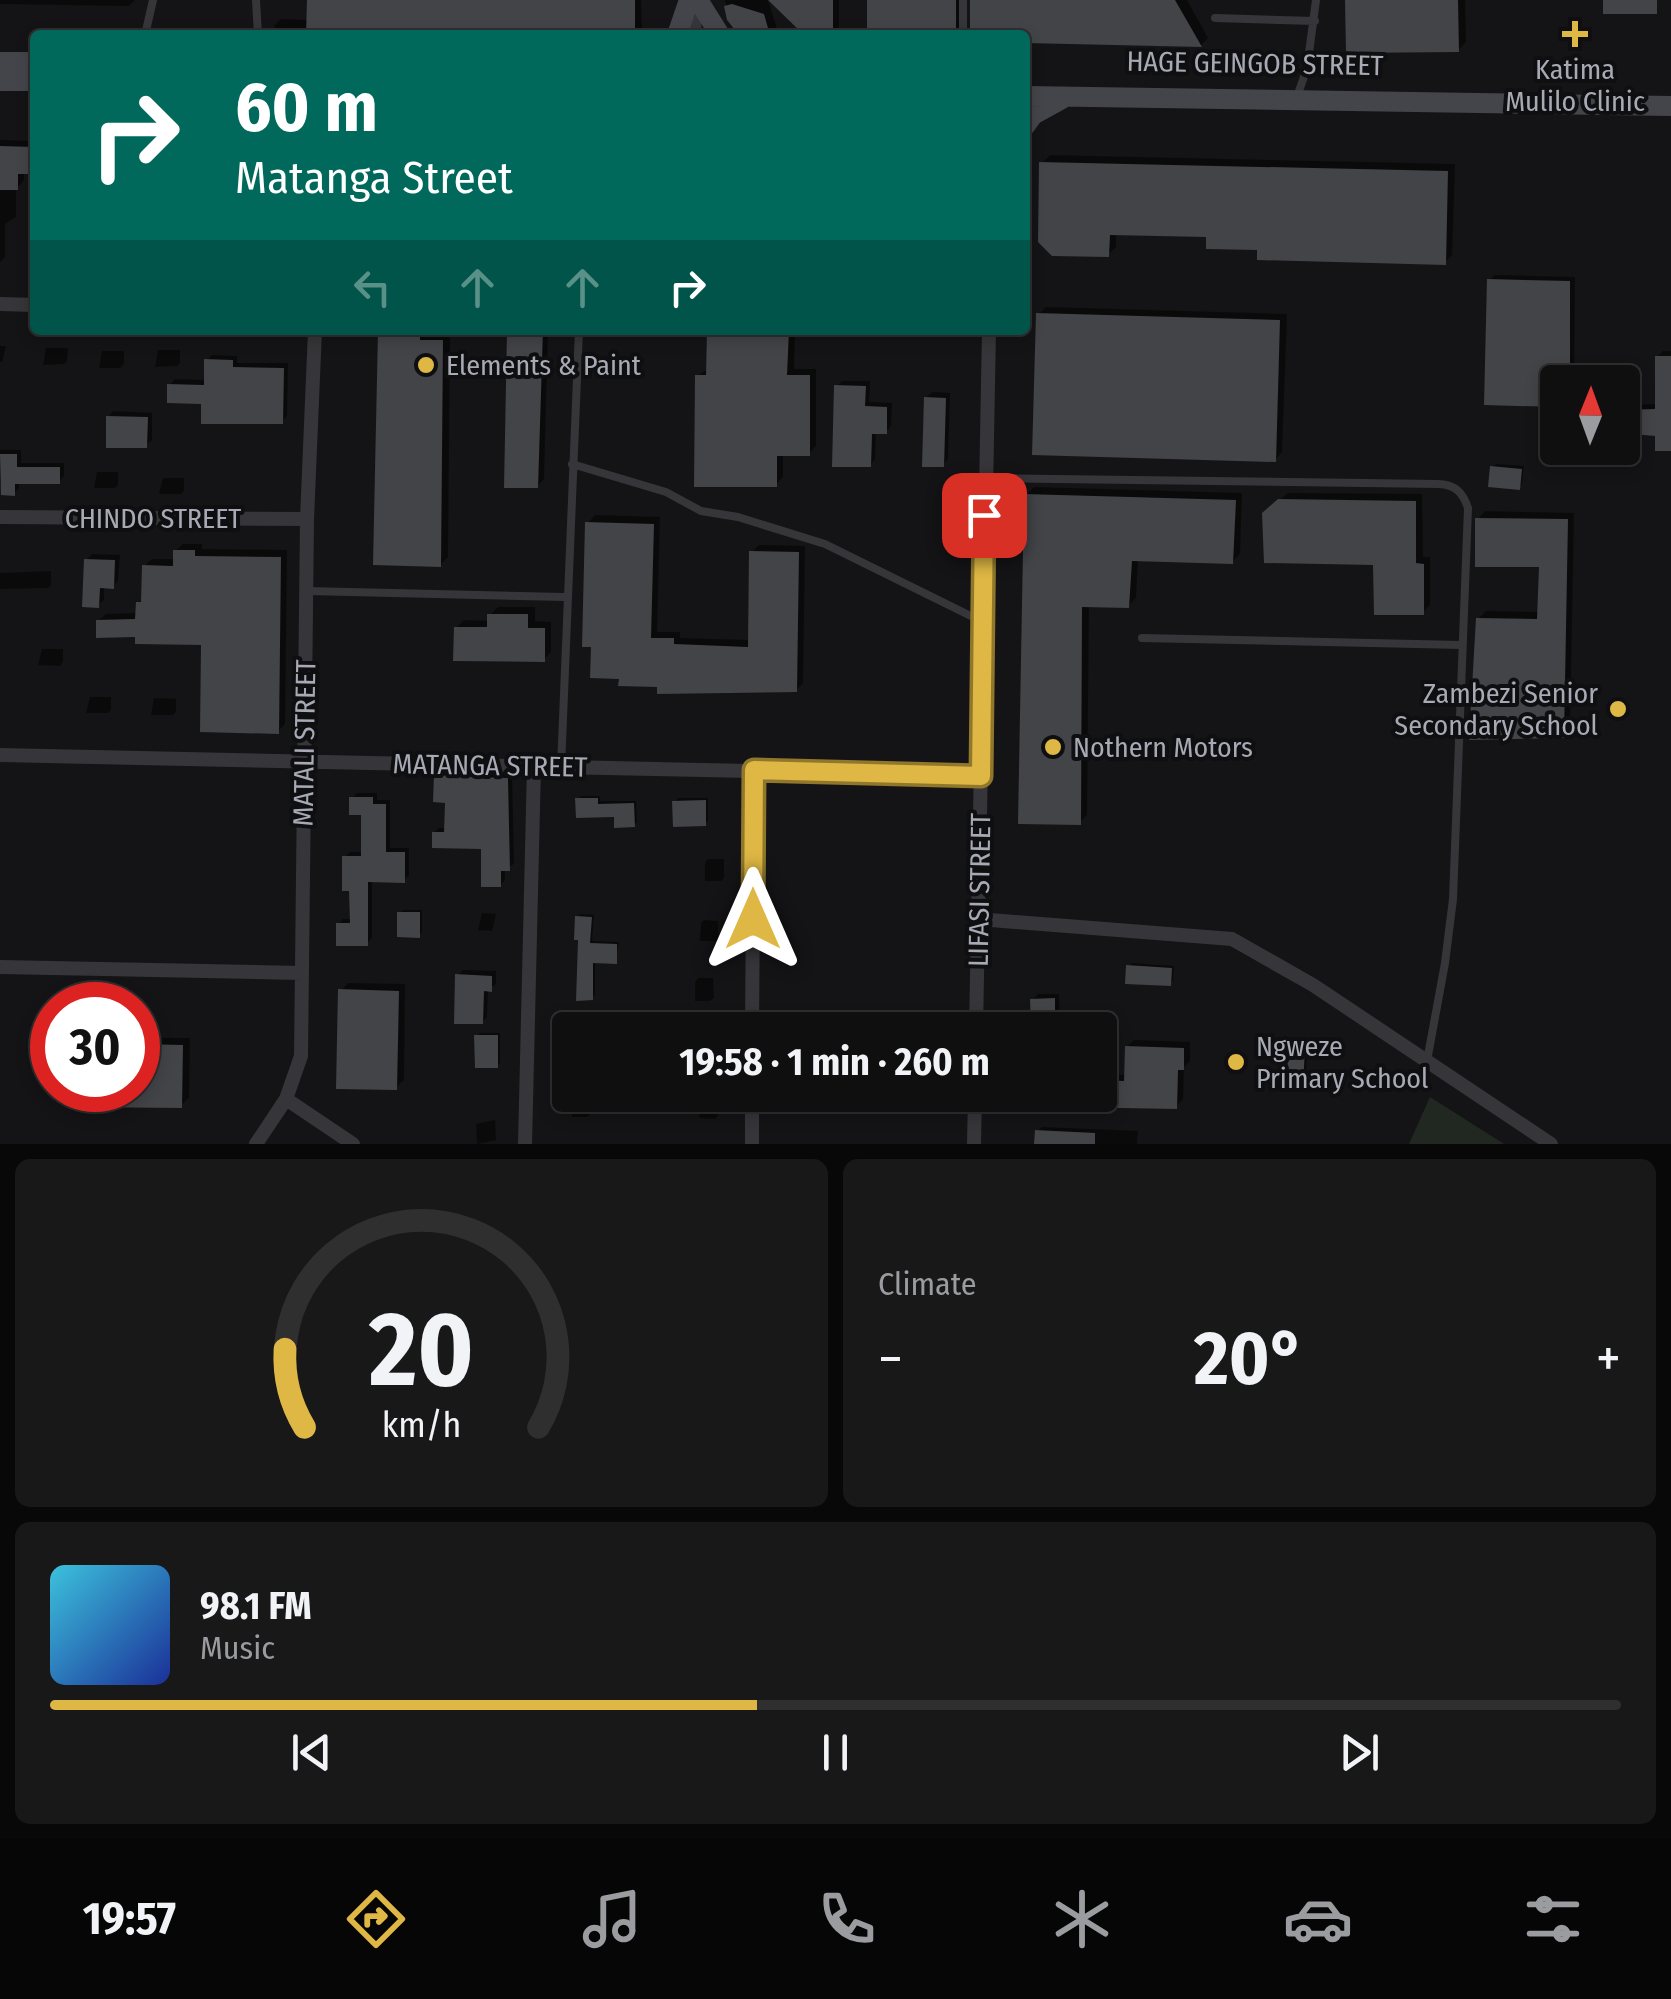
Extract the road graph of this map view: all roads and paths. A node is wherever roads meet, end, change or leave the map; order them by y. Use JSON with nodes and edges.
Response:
{"nodes":[{"id":1,"x":154,"y":0,"type":"edge"},
{"id":2,"x":256,"y":0,"type":"edge"},
{"id":3,"x":693,"y":0,"type":"edge"},
{"id":4,"x":963,"y":0,"type":"edge"},
{"id":5,"x":1316,"y":0,"type":"edge"},
{"id":6,"x":1215,"y":18,"type":"dead end"},
{"id":7,"x":1315,"y":21,"type":"junction"},
{"id":8,"x":146,"y":30,"type":"edge"},
{"id":9,"x":258,"y":30,"type":"edge"},
{"id":10,"x":679,"y":30,"type":"edge"},
{"id":11,"x":695,"y":30,"type":"edge"},
{"id":12,"x":716,"y":30,"type":"edge"},
{"id":13,"x":963,"y":30,"type":"edge"},
{"id":14,"x":0,"y":62,"type":"edge"},
{"id":15,"x":30,"y":62,"type":"edge"},
{"id":16,"x":0,"y":80,"type":"edge"},
{"id":17,"x":30,"y":81,"type":"edge"},
{"id":18,"x":1030,"y":86,"type":"edge"},
{"id":19,"x":1299,"y":91,"type":"junction"},
{"id":20,"x":1030,"y":96,"type":"edge"},
{"id":21,"x":1069,"y":97,"type":"junction"},
{"id":22,"x":1483,"y":103,"type":"junction"},
{"id":23,"x":1671,"y":106,"type":"edge"},
{"id":24,"x":1030,"y":119,"type":"edge"},
{"id":25,"x":0,"y":304,"type":"edge"},
{"id":26,"x":30,"y":305,"type":"edge"},
{"id":27,"x":315,"y":335,"type":"edge"},
{"id":28,"x":579,"y":335,"type":"edge"},
{"id":29,"x":989,"y":335,"type":"edge"},
{"id":30,"x":572,"y":464,"type":"junction"},
{"id":31,"x":985,"y":478,"type":"junction"},
{"id":32,"x":0,"y":518,"type":"edge"},
{"id":33,"x":307,"y":519,"type":"junction"},
{"id":34,"x":307,"y":591,"type":"junction"},
{"id":35,"x":566,"y":597,"type":"junction"},
{"id":36,"x":983,"y":622,"type":"junction"},
{"id":37,"x":1142,"y":638,"type":"dead end"},
{"id":38,"x":1461,"y":646,"type":"junction"},
{"id":39,"x":0,"y":755,"type":"edge"},
{"id":40,"x":304,"y":761,"type":"junction"},
{"id":41,"x":534,"y":766,"type":"junction"},
{"id":42,"x":561,"y":767,"type":"junction"},
{"id":43,"x":754,"y":770,"type":"junction"},
{"id":44,"x":981,"y":776,"type":"junction"},
{"id":45,"x":978,"y":920,"type":"junction"},
{"id":46,"x":0,"y":967,"type":"edge"},
{"id":47,"x":302,"y":973,"type":"junction"},
{"id":48,"x":752,"y":1012,"type":"edge"},
{"id":49,"x":976,"y":1012,"type":"edge"},
{"id":50,"x":1426,"y":1061,"type":"junction"},
{"id":51,"x":286,"y":1098,"type":"junction"},
{"id":52,"x":752,"y":1112,"type":"edge"},
{"id":53,"x":975,"y":1112,"type":"edge"},
{"id":54,"x":256,"y":1144,"type":"edge"},
{"id":55,"x":353,"y":1144,"type":"edge"},
{"id":56,"x":524,"y":1144,"type":"edge"},
{"id":57,"x":752,"y":1144,"type":"edge"},
{"id":58,"x":974,"y":1144,"type":"edge"},
{"id":59,"x":1551,"y":1144,"type":"edge"}],
"edges":[{"from":1,"to":8,"type":"lane"},
{"from":2,"to":9,"type":"lane"},
{"from":3,"to":10,"type":"street"},
{"from":3,"to":11,"type":"street"},
{"from":3,"to":12,"type":"street"},
{"from":4,"to":13,"type":"lane"},
{"from":5,"to":7,"type":"lane"},
{"from":6,"to":7,"type":"lane"},
{"from":7,"to":19,"type":"lane"},
{"from":14,"to":15,"type":"street"},
{"from":16,"to":17,"type":"street"},
{"from":18,"to":19,"type":"street","name":"HAGE GEINGOB STREET"},
{"from":19,"to":22,"type":"street","name":"HAGE GEINGOB STREET"},
{"from":20,"to":21,"type":"street","name":"HAGE GEINGOB STREET"},
{"from":21,"to":22,"type":"street","name":"HAGE GEINGOB STREET"},
{"from":21,"to":24,"type":"street"},
{"from":22,"to":23,"type":"street","name":"HAGE GEINGOB STREET"},
{"from":25,"to":26,"type":"street"},
{"from":27,"to":33,"type":"street","name":"MATALI STREET"},
{"from":28,"to":30,"type":"lane"},
{"from":29,"to":31,"type":"street","name":"LIFASI STREET"},
{"from":30,"to":35,"type":"lane"},
{"from":30,"to":36,"type":"lane"},
{"from":31,"to":36,"type":"street","name":"LIFASI STREET"},
{"from":31,"to":38,"type":"lane"},
{"from":32,"to":33,"type":"street","name":"CHINDO STREET"},
{"from":33,"to":34,"type":"street","name":"MATALI STREET"},
{"from":34,"to":35,"type":"lane"},
{"from":34,"to":40,"type":"street","name":"MATALI STREET"},
{"from":35,"to":42,"type":"lane"},
{"from":36,"to":44,"type":"street","name":"LIFASI STREET"},
{"from":37,"to":38,"type":"lane"},
{"from":38,"to":50,"type":"lane"},
{"from":39,"to":40,"type":"street","name":"MATANGA STREET"},
{"from":40,"to":41,"type":"street","name":"MATANGA STREET"},
{"from":40,"to":47,"type":"street","name":"MATALI STREET"},
{"from":41,"to":42,"type":"street","name":"MATANGA STREET"},
{"from":41,"to":56,"type":"street"},
{"from":42,"to":43,"type":"street","name":"MATANGA STREET"},
{"from":43,"to":44,"type":"street","name":"MATANGA STREET"},
{"from":43,"to":48,"type":"street"},
{"from":44,"to":45,"type":"street","name":"LIFASI STREET"},
{"from":45,"to":49,"type":"street","name":"LIFASI STREET"},
{"from":45,"to":50,"type":"street"},
{"from":46,"to":47,"type":"street"},
{"from":47,"to":51,"type":"street","name":"MATALI STREET"},
{"from":50,"to":59,"type":"street"},
{"from":51,"to":54,"type":"street","name":"MATALI STREET"},
{"from":51,"to":55,"type":"street"},
{"from":52,"to":57,"type":"street"},
{"from":53,"to":58,"type":"street"}]}
